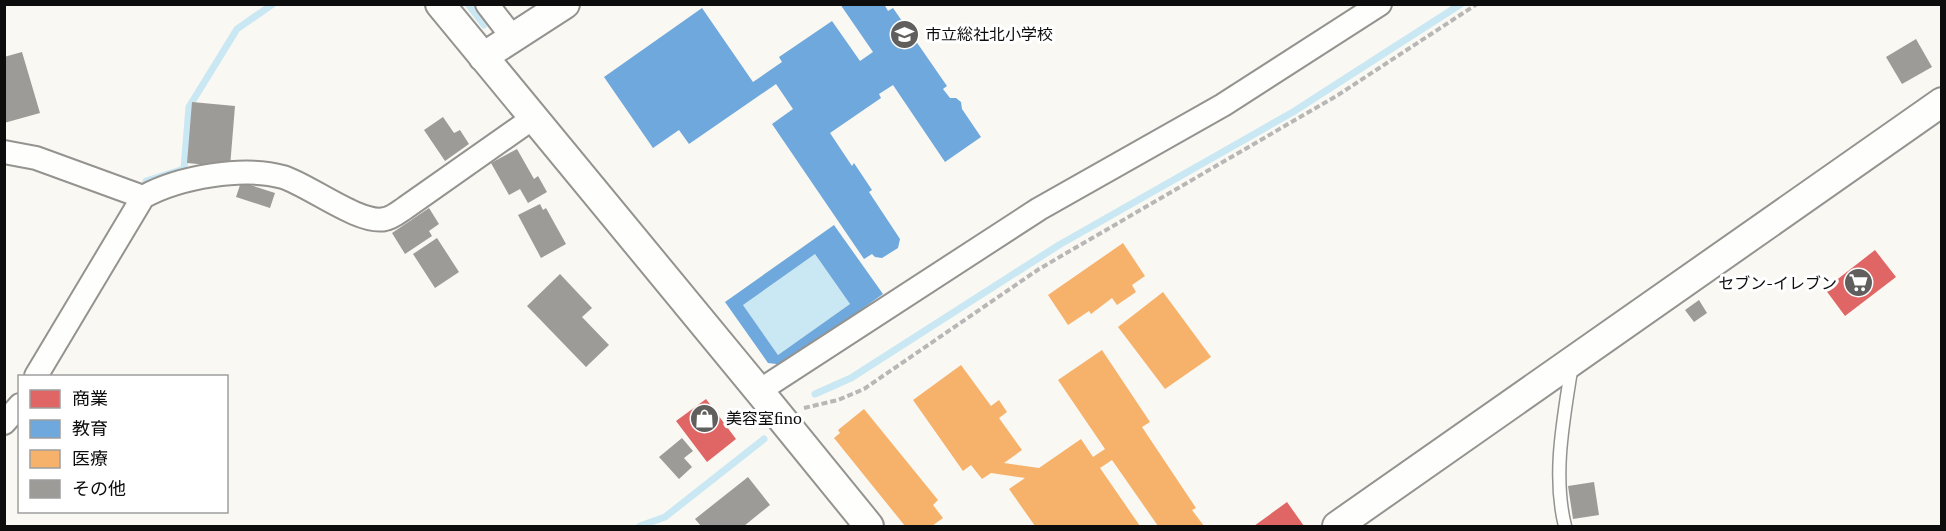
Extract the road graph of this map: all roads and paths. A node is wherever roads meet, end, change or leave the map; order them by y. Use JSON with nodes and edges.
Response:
{"nodes":[{"id":1,"x":440,"y":4,"type":"edge"},
{"id":2,"x":487,"y":4,"type":"edge"},
{"id":3,"x":565,"y":4,"type":"edge"},
{"id":4,"x":1380,"y":4,"type":"edge"},
{"id":5,"x":1477,"y":4,"type":"edge"},
{"id":6,"x":1352,"y":12,"type":"edge"},
{"id":7,"x":513,"y":38,"type":"junction"},
{"id":8,"x":483,"y":57,"type":"junction"},
{"id":9,"x":1941,"y":102,"type":"edge"},
{"id":10,"x":533,"y":118,"type":"junction"},
{"id":11,"x":4,"y":152,"type":"edge"},
{"id":12,"x":143,"y":197,"type":"junction"},
{"id":13,"x":1573,"y":361,"type":"junction"},
{"id":14,"x":37,"y":375,"type":"edge"},
{"id":15,"x":759,"y":391,"type":"junction"},
{"id":16,"x":18,"y":407,"type":"edge"},
{"id":17,"x":4,"y":423,"type":"edge"},
{"id":18,"x":785,"y":423,"type":"junction"},
{"id":19,"x":869,"y":526,"type":"edge"},
{"id":20,"x":1338,"y":526,"type":"edge"},
{"id":21,"x":1565,"y":526,"type":"edge"}],
"edges":[{"from":1,"to":8,"type":"street"},
{"from":2,"to":7,"type":"street"},
{"from":3,"to":7,"type":"street"},
{"from":4,"to":6,"type":"street"},
{"from":5,"to":18,"type":"path"},
{"from":6,"to":15,"type":"street"},
{"from":7,"to":8,"type":"street"},
{"from":8,"to":10,"type":"street"},
{"from":9,"to":13,"type":"street"},
{"from":10,"to":12,"type":"street"},
{"from":10,"to":15,"type":"street"},
{"from":11,"to":12,"type":"street"},
{"from":12,"to":14,"type":"street"},
{"from":13,"to":20,"type":"street"},
{"from":13,"to":21,"type":"lane"},
{"from":15,"to":18,"type":"street"},
{"from":16,"to":17,"type":"street"},
{"from":18,"to":19,"type":"street"}]}
